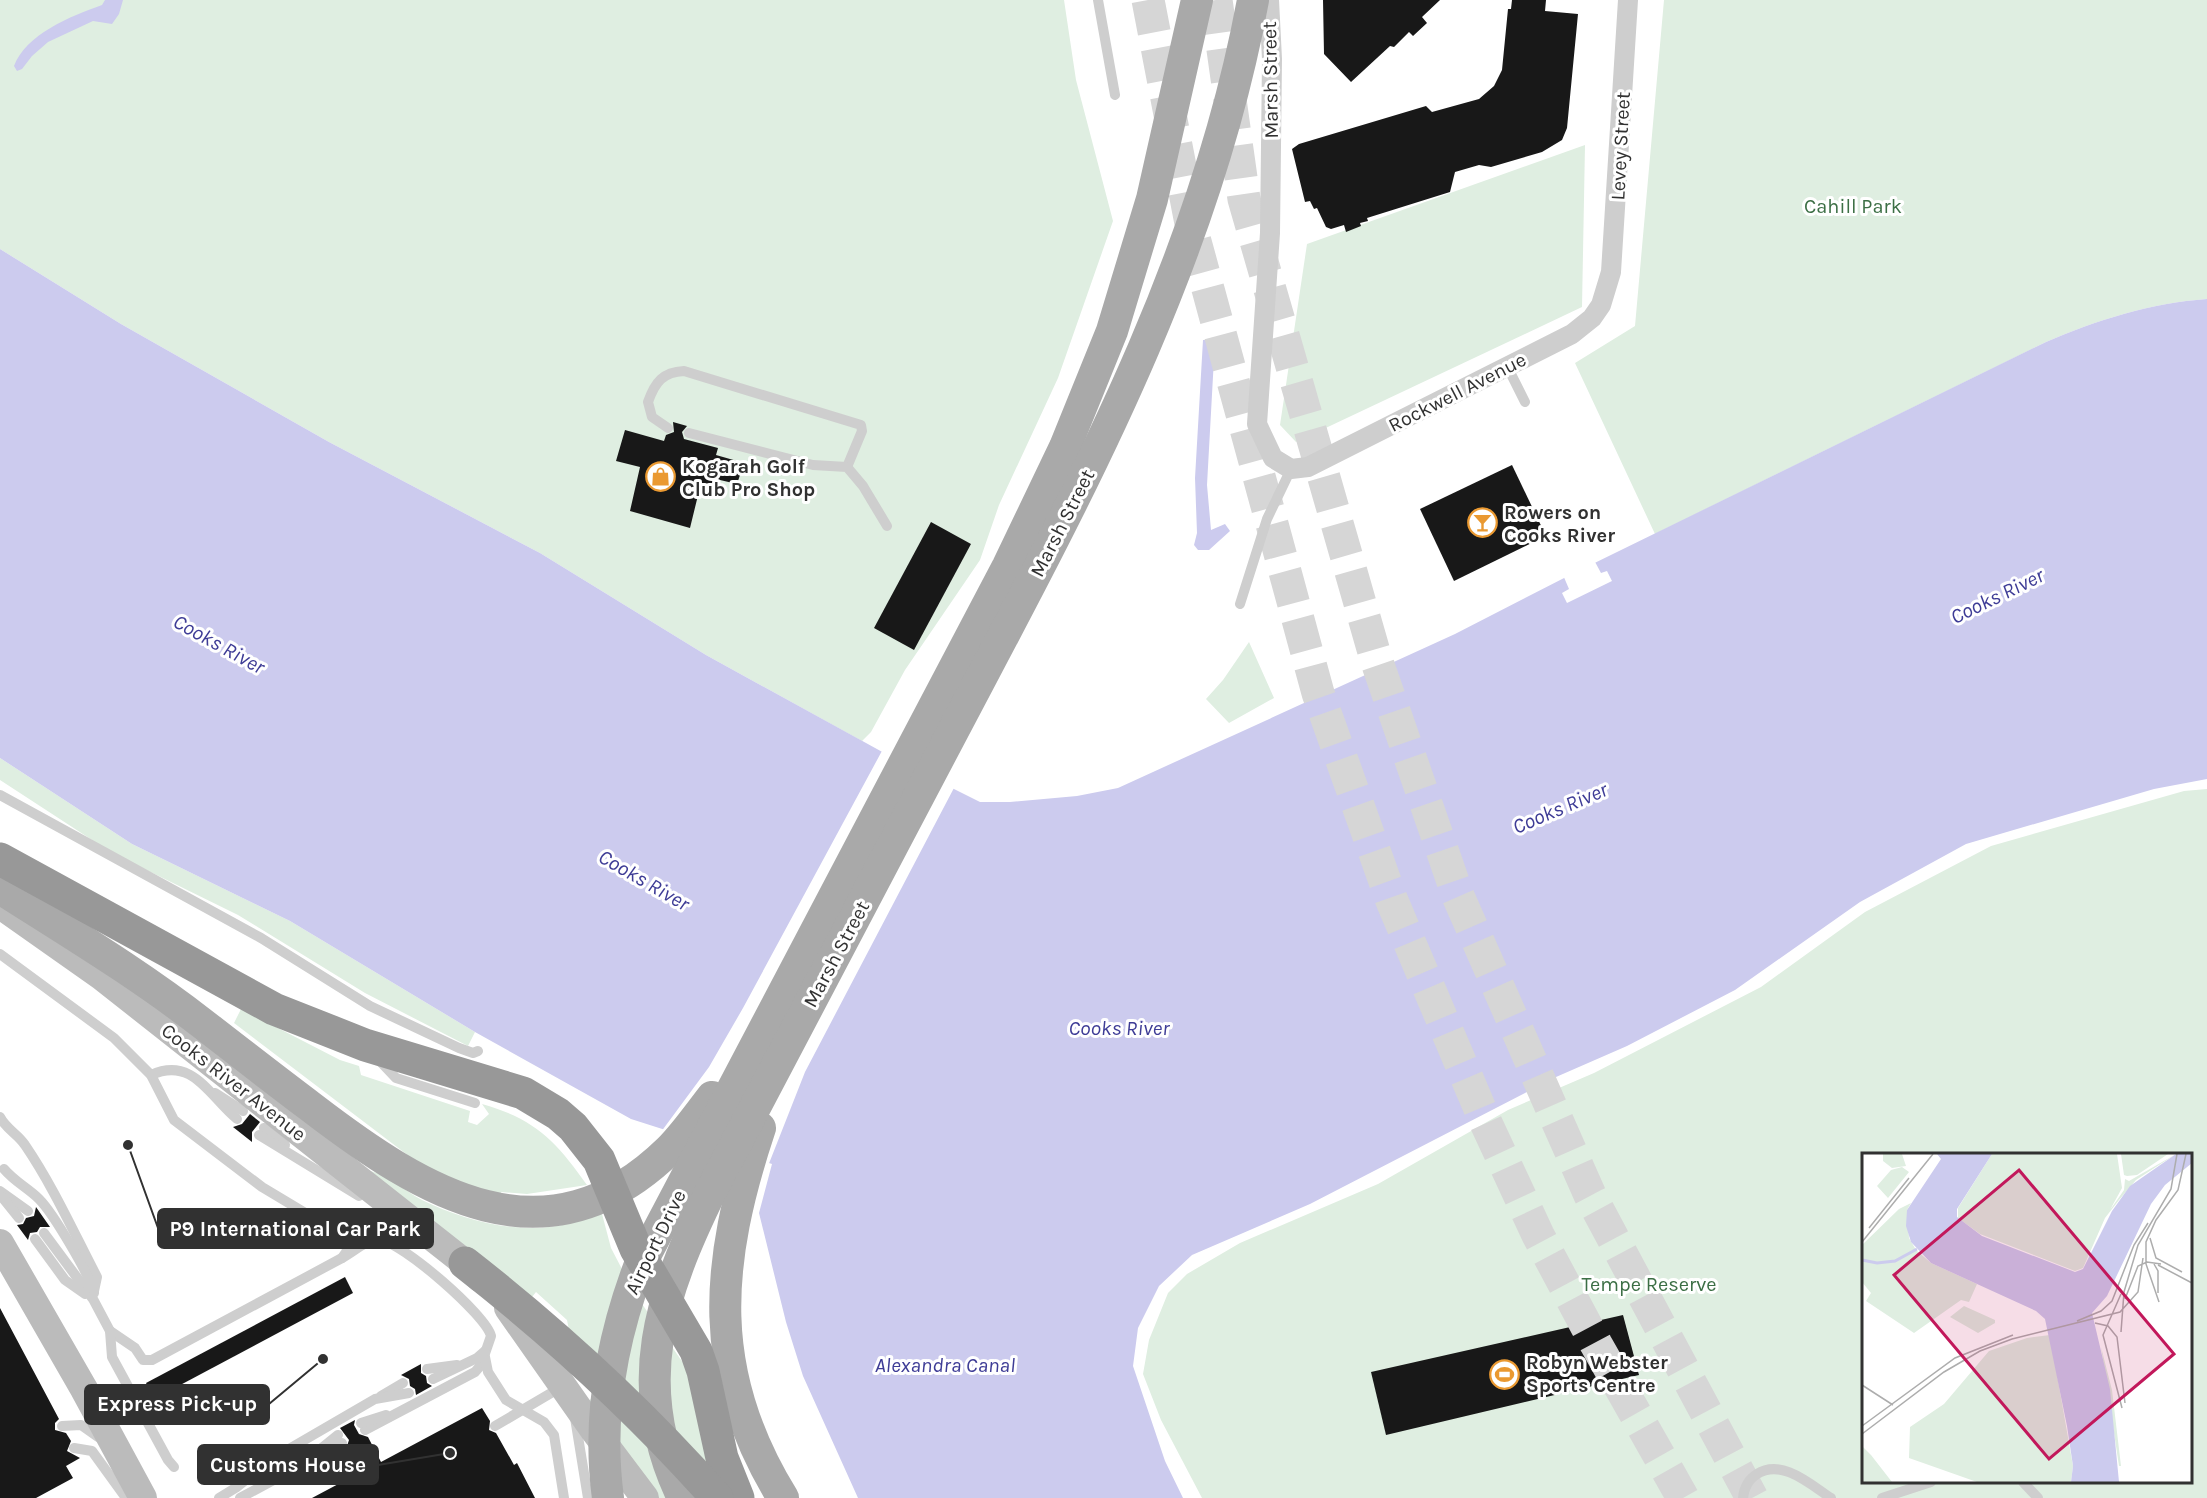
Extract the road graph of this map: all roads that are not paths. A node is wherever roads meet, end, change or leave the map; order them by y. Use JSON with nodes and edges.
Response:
{"nodes":[{"id":1,"x":1098,"y":0,"type":"edge"},
{"id":2,"x":1197,"y":0,"type":"edge"},
{"id":3,"x":1253,"y":0,"type":"edge"},
{"id":4,"x":1269,"y":0,"type":"edge"},
{"id":5,"x":1628,"y":0,"type":"edge"},
{"id":6,"x":1115,"y":95,"type":"dead end"},
{"id":7,"x":1606,"y":292,"type":"joint"},
{"id":8,"x":1508,"y":368,"type":"junction"},
{"id":9,"x":1525,"y":402,"type":"dead end"},
{"id":10,"x":668,"y":428,"type":"dead end"},
{"id":11,"x":689,"y":434,"type":"dead end"},
{"id":12,"x":847,"y":467,"type":"junction"},
{"id":13,"x":1291,"y":470,"type":"junction"},
{"id":14,"x":887,"y":526,"type":"dead end"},
{"id":15,"x":1240,"y":604,"type":"dead end"},
{"id":16,"x":970,"y":667,"type":"junction"},
{"id":17,"x":0,"y":795,"type":"edge"},
{"id":18,"x":0,"y":858,"type":"edge"},
{"id":19,"x":0,"y":872,"type":"edge"},
{"id":20,"x":0,"y":888,"type":"edge"},
{"id":21,"x":0,"y":905,"type":"edge"},
{"id":22,"x":0,"y":954,"type":"edge"},
{"id":23,"x":789,"y":1012,"type":"junction"},
{"id":24,"x":365,"y":1045,"type":"junction"},
{"id":25,"x":478,"y":1051,"type":"dead end"},
{"id":26,"x":151,"y":1076,"type":"junction"},
{"id":27,"x":284,"y":1087,"type":"junction"},
{"id":28,"x":475,"y":1103,"type":"dead end"},
{"id":29,"x":240,"y":1115,"type":"dead end"},
{"id":30,"x":0,"y":1117,"type":"edge"},
{"id":31,"x":262,"y":1132,"type":"dead end"},
{"id":32,"x":4,"y":1168,"type":"dead end"},
{"id":33,"x":0,"y":1192,"type":"edge"},
{"id":34,"x":23,"y":1215,"type":"dead end"},
{"id":35,"x":40,"y":1236,"type":"dead end"},
{"id":36,"x":429,"y":1237,"type":"junction"},
{"id":37,"x":0,"y":1243,"type":"edge"},
{"id":38,"x":342,"y":1258,"type":"junction"},
{"id":39,"x":458,"y":1277,"type":"junction"},
{"id":40,"x":93,"y":1295,"type":"junction"},
{"id":41,"x":110,"y":1331,"type":"junction"},
{"id":42,"x":487,"y":1353,"type":"junction"},
{"id":43,"x":465,"y":1364,"type":"junction"},
{"id":44,"x":428,"y":1369,"type":"dead end"},
{"id":45,"x":433,"y":1379,"type":"dead end"},
{"id":46,"x":403,"y":1383,"type":"dead end"},
{"id":47,"x":409,"y":1393,"type":"dead end"},
{"id":48,"x":568,"y":1393,"type":"junction"},
{"id":49,"x":375,"y":1399,"type":"junction"},
{"id":50,"x":523,"y":1410,"type":"junction"},
{"id":51,"x":62,"y":1426,"type":"dead end"},
{"id":52,"x":363,"y":1426,"type":"dead end"},
{"id":53,"x":495,"y":1426,"type":"dead end"},
{"id":54,"x":340,"y":1439,"type":"dead end"},
{"id":55,"x":74,"y":1448,"type":"dead end"},
{"id":56,"x":174,"y":1467,"type":"dead end"},
{"id":57,"x":1928,"y":1483,"type":"edge"},
{"id":58,"x":2024,"y":1483,"type":"edge"},
{"id":59,"x":126,"y":1485,"type":"edge"},
{"id":60,"x":143,"y":1498,"type":"edge"},
{"id":61,"x":219,"y":1498,"type":"edge"},
{"id":62,"x":240,"y":1498,"type":"edge"},
{"id":63,"x":564,"y":1498,"type":"edge"},
{"id":64,"x":588,"y":1498,"type":"edge"},
{"id":65,"x":609,"y":1498,"type":"edge"},
{"id":66,"x":645,"y":1498,"type":"edge"},
{"id":67,"x":683,"y":1498,"type":"edge"},
{"id":68,"x":717,"y":1498,"type":"edge"},
{"id":69,"x":738,"y":1498,"type":"edge"},
{"id":70,"x":783,"y":1498,"type":"edge"},
{"id":71,"x":1743,"y":1498,"type":"edge"},
{"id":72,"x":1831,"y":1498,"type":"edge"},
{"id":73,"x":1882,"y":1498,"type":"edge"},
{"id":74,"x":2038,"y":1498,"type":"edge"}],
"edges":[{"from":1,"to":6,"type":"lane"},
{"from":2,"to":16,"type":"main road","name":"Marsh Street"},
{"from":3,"to":16,"type":"main road","name":"Marsh Street"},
{"from":4,"to":13,"type":"street","name":"Marsh Street"},
{"from":5,"to":7,"type":"street","name":"Levey Street"},
{"from":7,"to":8,"type":"street","name":"Rockwell Avenue"},
{"from":8,"to":9,"type":"lane"},
{"from":8,"to":13,"type":"street","name":"Rockwell Avenue"},
{"from":10,"to":12,"type":"lane"},
{"from":11,"to":12,"type":"lane"},
{"from":12,"to":14,"type":"lane"},
{"from":13,"to":15,"type":"lane"},
{"from":16,"to":23,"type":"main road","name":"Marsh Street"},
{"from":17,"to":25,"type":"lane"},
{"from":18,"to":24,"type":"highway"},
{"from":19,"to":27,"type":"main road"},
{"from":20,"to":27,"type":"main road"},
{"from":21,"to":36,"type":"street","name":"Cooks River Avenue"},
{"from":22,"to":26,"type":"lane"},
{"from":23,"to":27,"type":"main road"},
{"from":23,"to":65,"type":"main road","name":"Airport Drive"},
{"from":23,"to":67,"type":"main road"},
{"from":23,"to":70,"type":"main road"},
{"from":24,"to":28,"type":"lane"},
{"from":24,"to":69,"type":"highway"},
{"from":26,"to":29,"type":"lane"},
{"from":26,"to":38,"type":"lane"},
{"from":30,"to":40,"type":"lane"},
{"from":31,"to":36,"type":"lane"},
{"from":32,"to":40,"type":"lane"},
{"from":33,"to":34,"type":"lane"},
{"from":35,"to":40,"type":"lane"},
{"from":36,"to":39,"type":"street","name":"Cooks River Avenue"},
{"from":37,"to":59,"type":"street"},
{"from":38,"to":39,"type":"lane"},
{"from":38,"to":41,"type":"lane"},
{"from":39,"to":42,"type":"lane"},
{"from":39,"to":48,"type":"street","name":"Cooks River Avenue"},
{"from":39,"to":68,"type":"highway"},
{"from":40,"to":41,"type":"lane"},
{"from":41,"to":56,"type":"lane"},
{"from":42,"to":43,"type":"lane"},
{"from":42,"to":50,"type":"lane"},
{"from":42,"to":52,"type":"lane"},
{"from":43,"to":44,"type":"lane"},
{"from":43,"to":45,"type":"lane"},
{"from":46,"to":49,"type":"lane"},
{"from":47,"to":49,"type":"lane"},
{"from":48,"to":50,"type":"lane"},
{"from":48,"to":64,"type":"lane"},
{"from":48,"to":66,"type":"street","name":"Cooks River Avenue"},
{"from":49,"to":61,"type":"lane"},
{"from":50,"to":53,"type":"lane"},
{"from":50,"to":63,"type":"lane"},
{"from":51,"to":59,"type":"lane"},
{"from":54,"to":62,"type":"lane"},
{"from":55,"to":59,"type":"lane"},
{"from":57,"to":73,"type":"lane"},
{"from":58,"to":74,"type":"lane"},
{"from":59,"to":60,"type":"street"},
{"from":71,"to":72,"type":"lane"}]}
